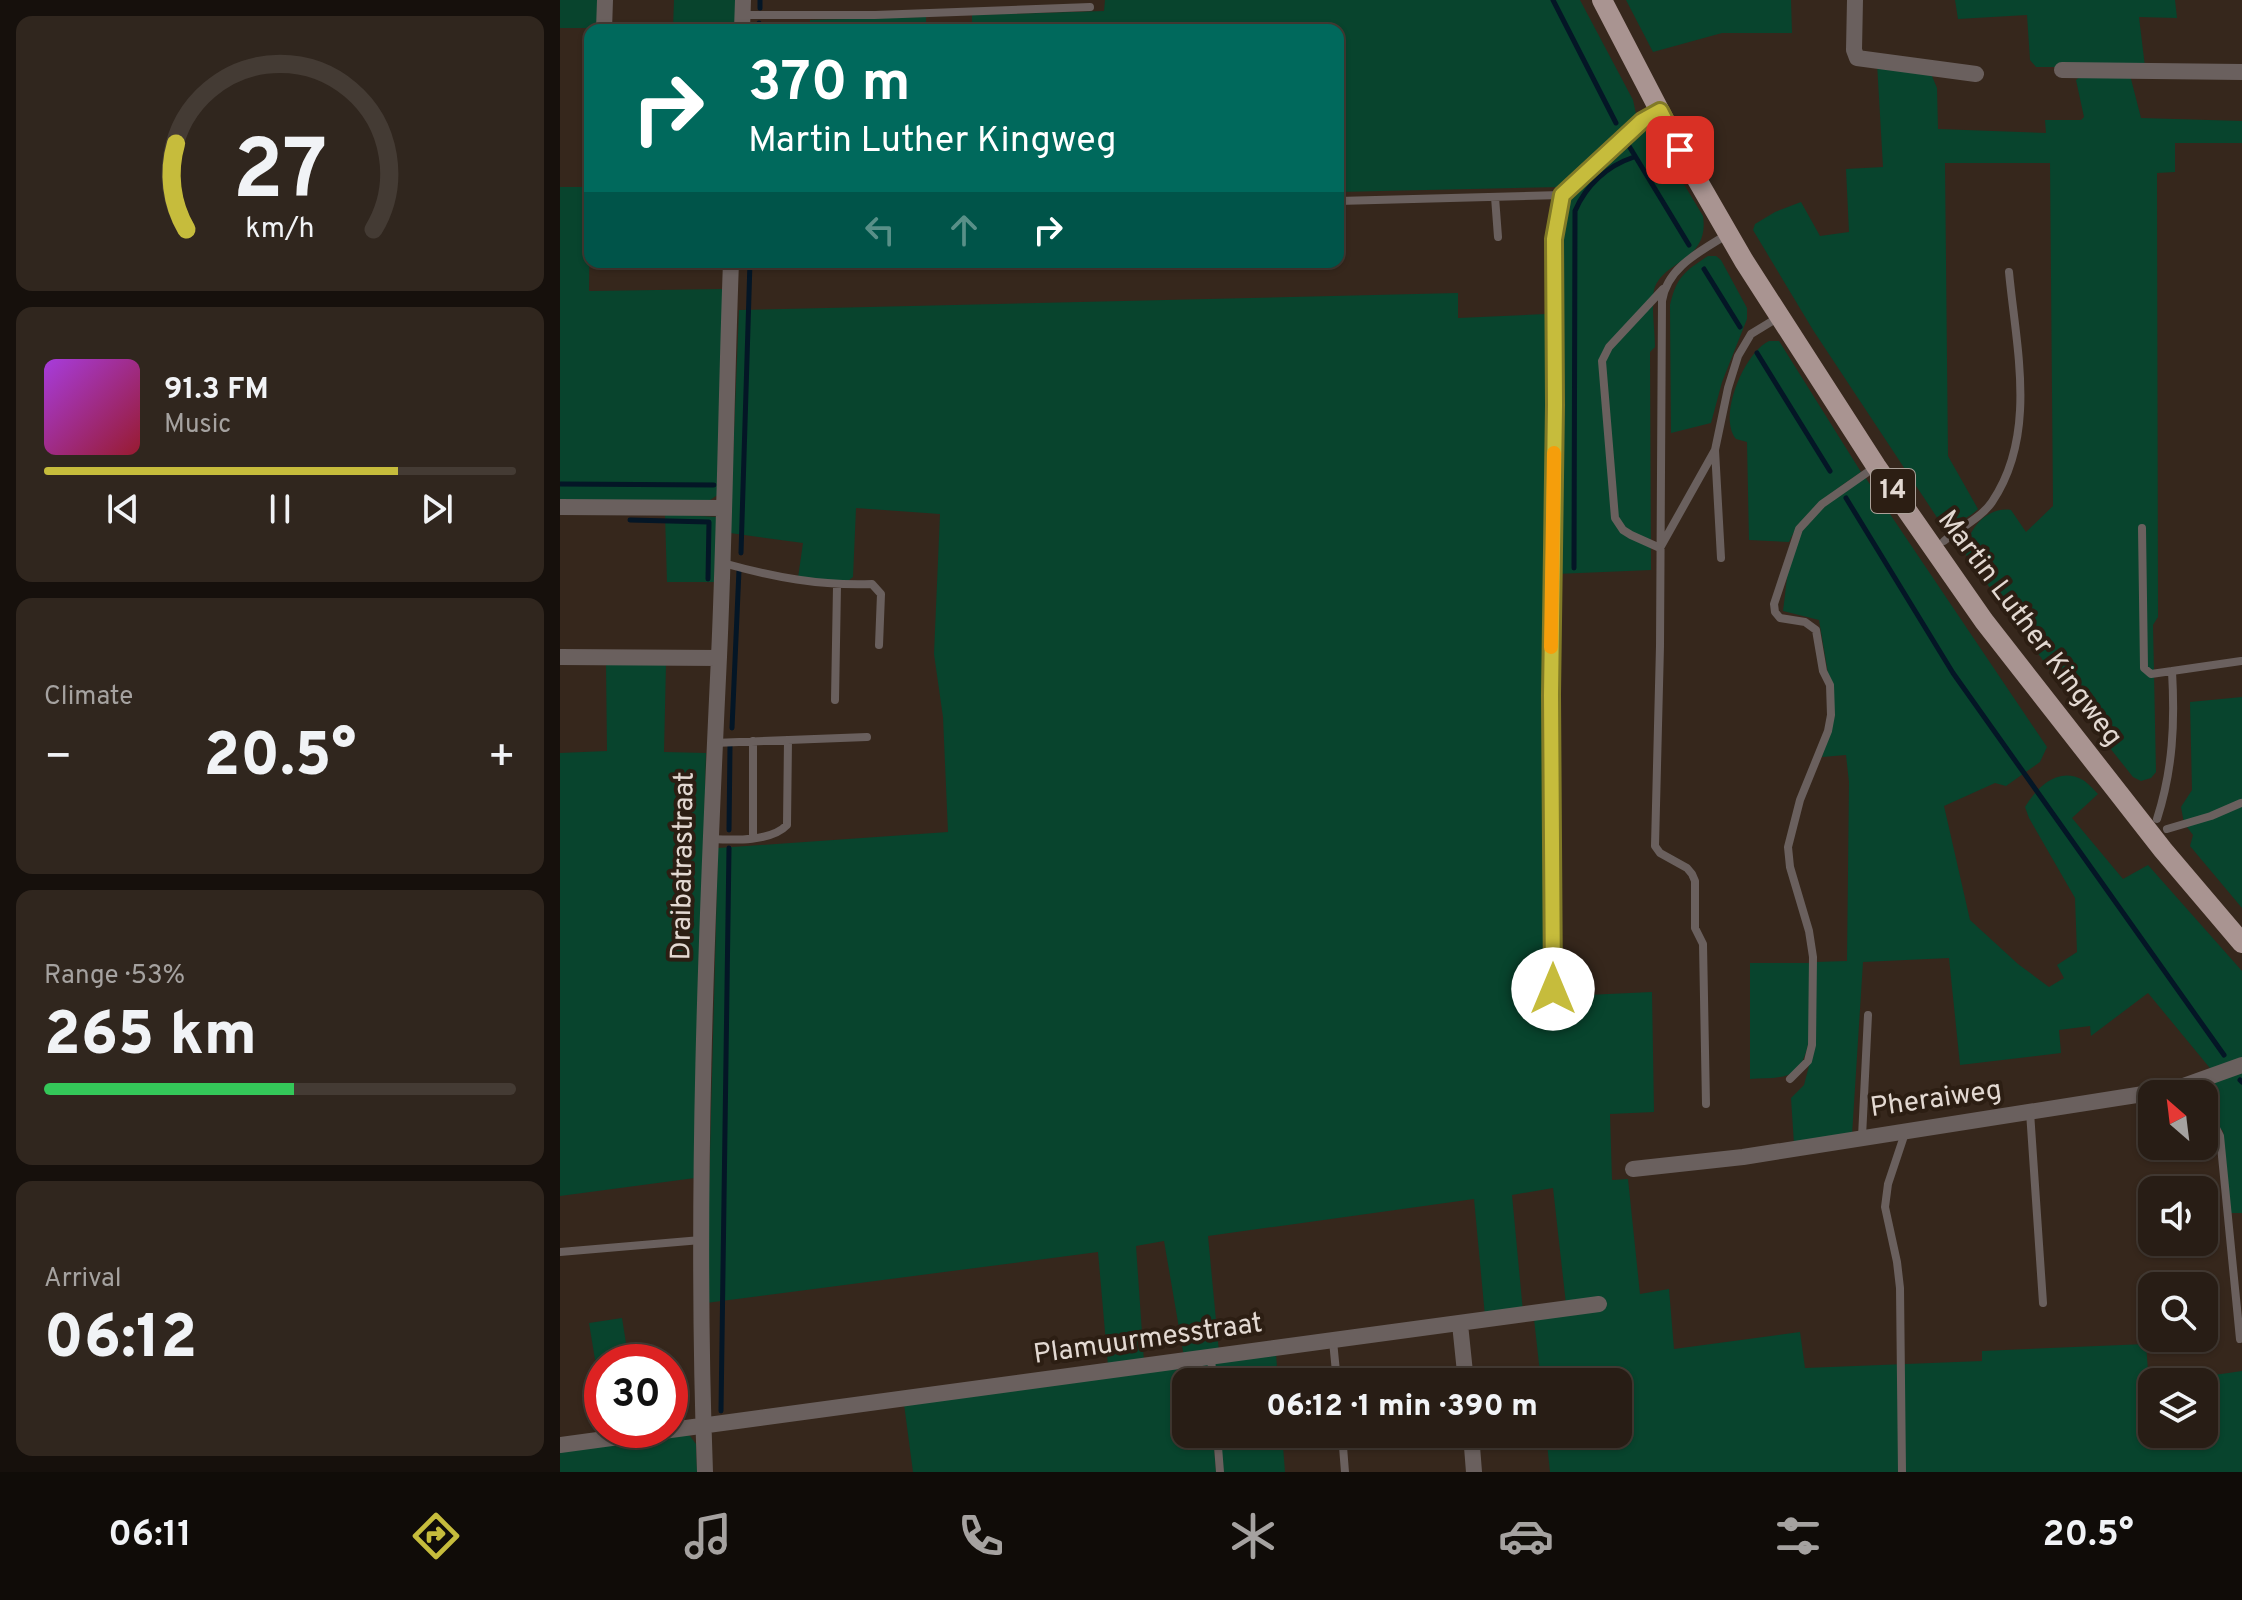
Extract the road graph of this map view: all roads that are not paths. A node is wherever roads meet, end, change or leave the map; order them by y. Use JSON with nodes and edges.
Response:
{"nodes":[{"id":1,"x":605,"y":0,"type":"edge"},
{"id":2,"x":1602,"y":0,"type":"edge"},
{"id":3,"x":1855,"y":0,"type":"edge"},
{"id":4,"x":1090,"y":7,"type":"dead end"},
{"id":5,"x":742,"y":15,"type":"edge"},
{"id":6,"x":604,"y":24,"type":"edge"},
{"id":7,"x":2062,"y":70,"type":"dead end"},
{"id":8,"x":2242,"y":72,"type":"edge"},
{"id":9,"x":1976,"y":74,"type":"dead end"},
{"id":10,"x":1660,"y":111,"type":"junction"},
{"id":11,"x":1562,"y":195,"type":"junction"},
{"id":12,"x":1495,"y":197,"type":"junction"},
{"id":13,"x":1344,"y":201,"type":"edge"},
{"id":14,"x":1728,"y":233,"type":"junction"},
{"id":15,"x":1498,"y":237,"type":"dead end"},
{"id":16,"x":731,"y":268,"type":"edge"},
{"id":17,"x":2009,"y":272,"type":"dead end"},
{"id":18,"x":1664,"y":288,"type":"junction"},
{"id":19,"x":1780,"y":316,"type":"junction"},
{"id":20,"x":1715,"y":450,"type":"junction"},
{"id":21,"x":1876,"y":466,"type":"junction"},
{"id":22,"x":560,"y":507,"type":"edge"},
{"id":23,"x":724,"y":508,"type":"junction"},
{"id":24,"x":2142,"y":528,"type":"dead end"},
{"id":25,"x":1944,"y":541,"type":"dead end"},
{"id":26,"x":1660,"y":548,"type":"junction"},
{"id":27,"x":1721,"y":558,"type":"dead end"},
{"id":28,"x":722,"y":563,"type":"junction"},
{"id":29,"x":837,"y":586,"type":"junction"},
{"id":30,"x":879,"y":645,"type":"dead end"},
{"id":31,"x":560,"y":657,"type":"edge"},
{"id":32,"x":719,"y":658,"type":"junction"},
{"id":33,"x":2241,"y":661,"type":"edge"},
{"id":34,"x":2172,"y":671,"type":"junction"},
{"id":35,"x":835,"y":700,"type":"dead end"},
{"id":36,"x":867,"y":737,"type":"dead end"},
{"id":37,"x":788,"y":740,"type":"junction"},
{"id":38,"x":753,"y":741,"type":"junction"},
{"id":39,"x":713,"y":743,"type":"junction"},
{"id":40,"x":2241,"y":803,"type":"edge"},
{"id":41,"x":2157,"y":819,"type":"dead end"},
{"id":42,"x":2167,"y":829,"type":"dead end"},
{"id":43,"x":753,"y":837,"type":"junction"},
{"id":44,"x":710,"y":839,"type":"junction"},
{"id":45,"x":2242,"y":943,"type":"edge"},
{"id":46,"x":1553,"y":989,"type":"dead end"},
{"id":47,"x":1868,"y":1015,"type":"dead end"},
{"id":48,"x":2242,"y":1065,"type":"edge"},
{"id":49,"x":1790,"y":1079,"type":"dead end"},
{"id":50,"x":2205,"y":1080,"type":"edge"},
{"id":51,"x":2138,"y":1097,"type":"edge"},
{"id":52,"x":1706,"y":1104,"type":"dead end"},
{"id":53,"x":2030,"y":1112,"type":"junction"},
{"id":54,"x":1906,"y":1129,"type":"junction"},
{"id":55,"x":2218,"y":1132,"type":"edge"},
{"id":56,"x":1862,"y":1137,"type":"junction"},
{"id":57,"x":1633,"y":1169,"type":"dead end"},
{"id":58,"x":701,"y":1240,"type":"junction"},
{"id":59,"x":560,"y":1252,"type":"edge"},
{"id":60,"x":2043,"y":1303,"type":"dead end"},
{"id":61,"x":1599,"y":1304,"type":"dead end"},
{"id":62,"x":1460,"y":1324,"type":"junction"},
{"id":63,"x":2240,"y":1339,"type":"dead end"},
{"id":64,"x":1333,"y":1341,"type":"junction"},
{"id":65,"x":1211,"y":1358,"type":"junction"},
{"id":66,"x":1212,"y":1368,"type":"edge"},
{"id":67,"x":1336,"y":1368,"type":"edge"},
{"id":68,"x":1465,"y":1368,"type":"edge"},
{"id":69,"x":703,"y":1426,"type":"junction"},
{"id":70,"x":560,"y":1445,"type":"edge"},
{"id":71,"x":1218,"y":1448,"type":"edge"},
{"id":72,"x":1343,"y":1448,"type":"edge"},
{"id":73,"x":1472,"y":1448,"type":"edge"},
{"id":74,"x":705,"y":1472,"type":"edge"},
{"id":75,"x":1220,"y":1472,"type":"edge"},
{"id":76,"x":1345,"y":1472,"type":"edge"},
{"id":77,"x":1474,"y":1472,"type":"edge"},
{"id":78,"x":1902,"y":1472,"type":"edge"}],
"edges":[{"from":1,"to":6,"type":"street"},
{"from":2,"to":10,"type":"main road","name":"Martin Luther Kingweg","number":"14"},
{"from":3,"to":9,"type":"street"},
{"from":4,"to":5,"type":"lane"},
{"from":7,"to":8,"type":"street"},
{"from":10,"to":11,"type":"street"},
{"from":10,"to":14,"type":"main road","name":"Martin Luther Kingweg","number":"14"},
{"from":11,"to":12,"type":"lane"},
{"from":11,"to":46,"type":"street"},
{"from":12,"to":13,"type":"lane"},
{"from":12,"to":15,"type":"lane"},
{"from":14,"to":18,"type":"lane"},
{"from":14,"to":19,"type":"main road","name":"Martin Luther Kingweg","number":"14"},
{"from":16,"to":23,"type":"street","name":"Draibatrastraat"},
{"from":17,"to":25,"type":"lane"},
{"from":18,"to":26,"type":"lane"},
{"from":18,"to":26,"type":"lane"},
{"from":19,"to":20,"type":"lane"},
{"from":19,"to":21,"type":"main road","name":"Martin Luther Kingweg","number":"14"},
{"from":20,"to":26,"type":"lane"},
{"from":20,"to":27,"type":"lane"},
{"from":21,"to":45,"type":"main road","name":"Martin Luther Kingweg","number":"14"},
{"from":21,"to":49,"type":"lane"},
{"from":22,"to":23,"type":"street"},
{"from":23,"to":28,"type":"street","name":"Draibatrastraat"},
{"from":24,"to":34,"type":"lane"},
{"from":26,"to":52,"type":"lane"},
{"from":28,"to":29,"type":"lane"},
{"from":28,"to":32,"type":"street","name":"Draibatrastraat"},
{"from":29,"to":30,"type":"lane"},
{"from":29,"to":35,"type":"lane"},
{"from":31,"to":32,"type":"street"},
{"from":32,"to":39,"type":"street","name":"Draibatrastraat"},
{"from":33,"to":34,"type":"lane"},
{"from":34,"to":41,"type":"lane"},
{"from":36,"to":37,"type":"lane"},
{"from":37,"to":38,"type":"lane"},
{"from":37,"to":43,"type":"lane"},
{"from":38,"to":39,"type":"lane"},
{"from":38,"to":43,"type":"lane"},
{"from":39,"to":44,"type":"street","name":"Draibatrastraat"},
{"from":40,"to":42,"type":"lane"},
{"from":43,"to":44,"type":"lane"},
{"from":44,"to":58,"type":"street","name":"Draibatrastraat"},
{"from":47,"to":56,"type":"lane"},
{"from":48,"to":50,"type":"street","name":"Pheraiweg"},
{"from":51,"to":53,"type":"street","name":"Pheraiweg"},
{"from":53,"to":54,"type":"street","name":"Pheraiweg"},
{"from":53,"to":60,"type":"lane"},
{"from":54,"to":56,"type":"street","name":"Pheraiweg"},
{"from":54,"to":78,"type":"lane"},
{"from":55,"to":63,"type":"lane"},
{"from":56,"to":57,"type":"street","name":"Pheraiweg"},
{"from":58,"to":59,"type":"lane"},
{"from":58,"to":69,"type":"street","name":"Draibatrastraat"},
{"from":61,"to":62,"type":"street","name":"Plamuurmesstraat"},
{"from":62,"to":64,"type":"street","name":"Plamuurmesstraat"},
{"from":62,"to":68,"type":"street"},
{"from":64,"to":65,"type":"street","name":"Plamuurmesstraat"},
{"from":64,"to":67,"type":"lane"},
{"from":65,"to":66,"type":"lane"},
{"from":65,"to":69,"type":"street","name":"Plamuurmesstraat"},
{"from":69,"to":70,"type":"street","name":"Plamuurmesstraat"},
{"from":69,"to":74,"type":"street","name":"Draibatrastraat"},
{"from":71,"to":75,"type":"lane"},
{"from":72,"to":76,"type":"lane"},
{"from":73,"to":77,"type":"street"}]}
